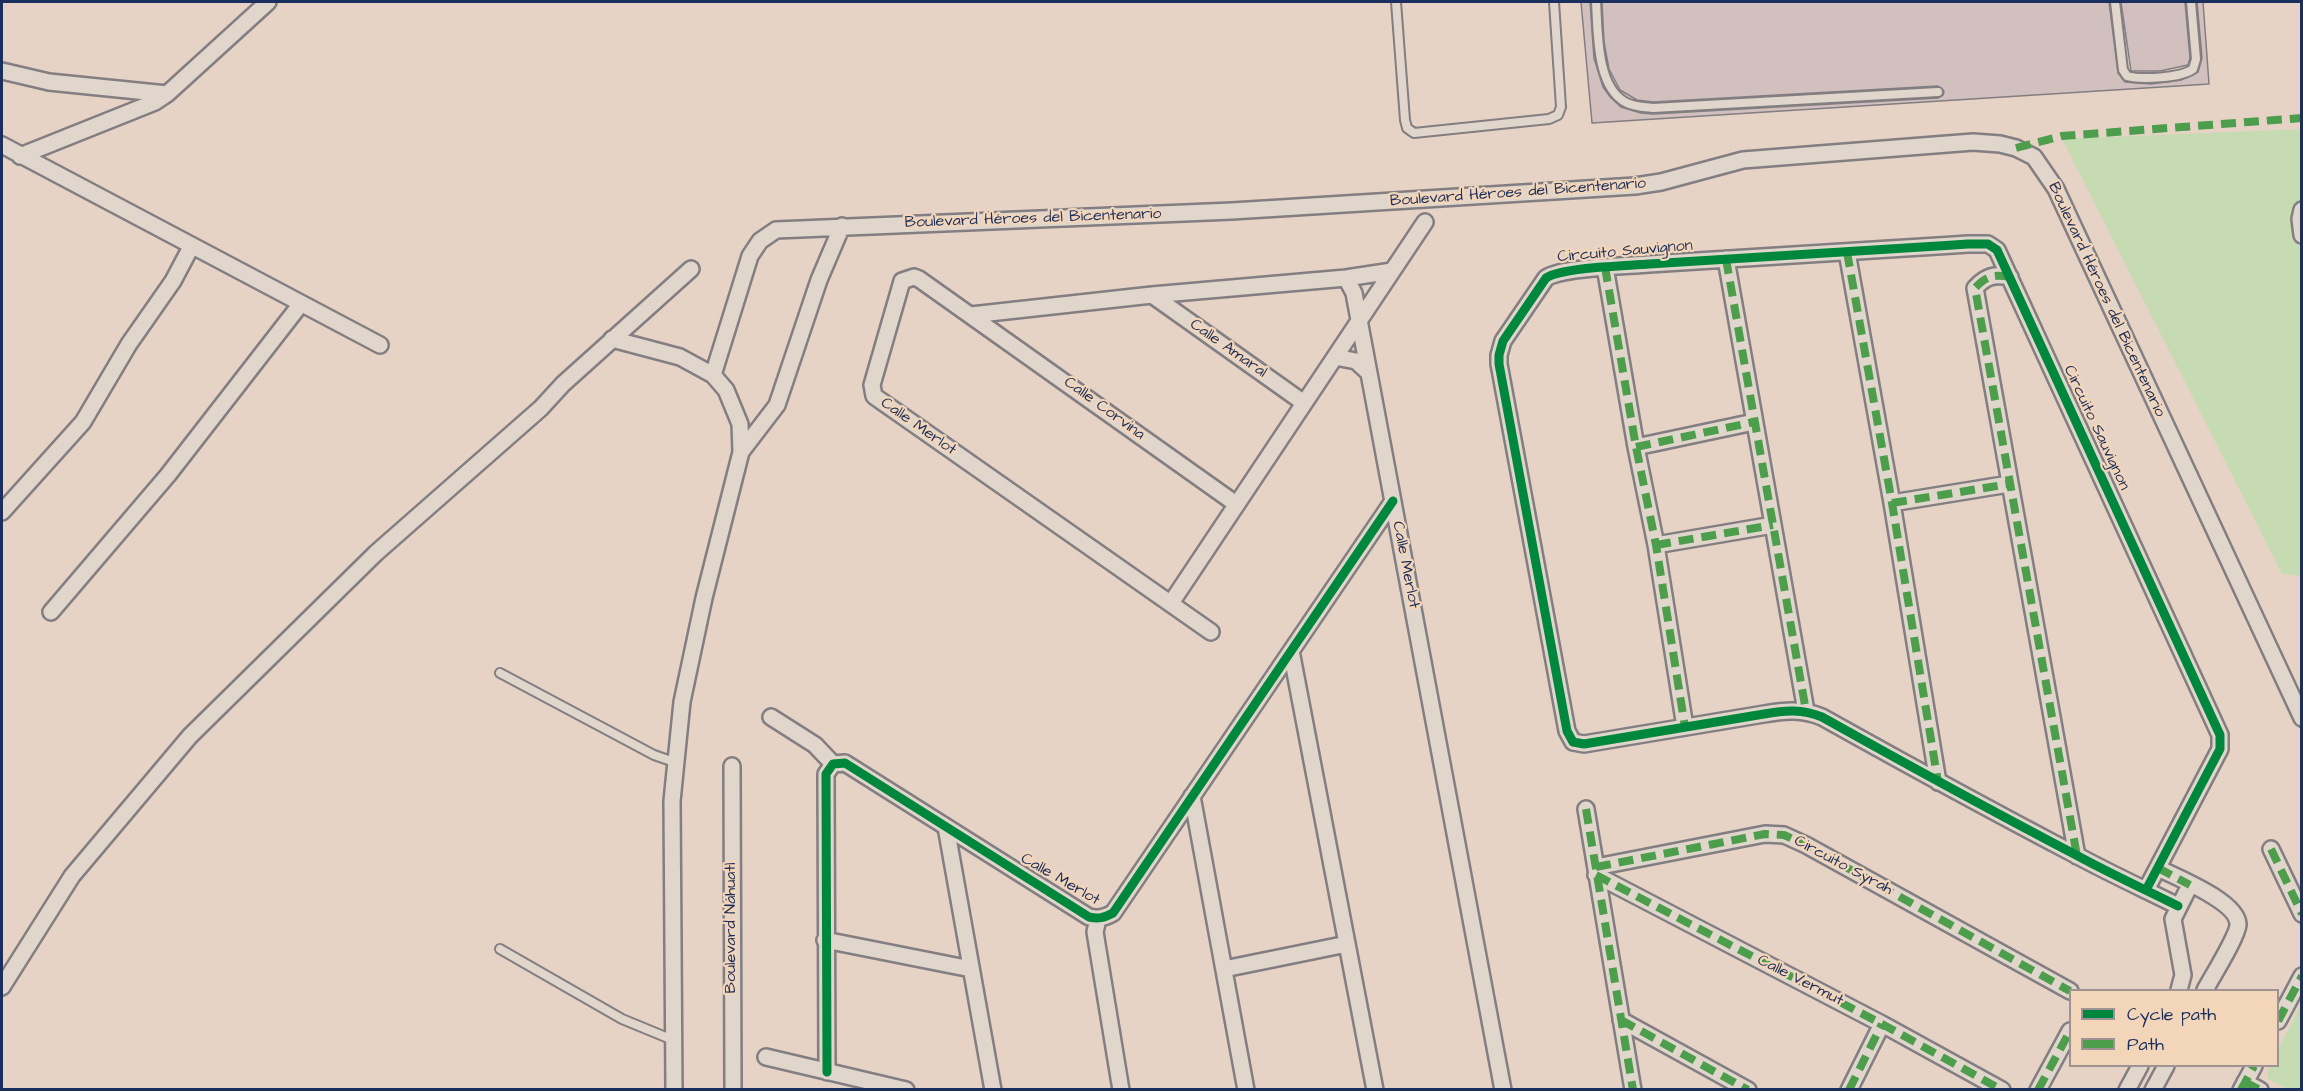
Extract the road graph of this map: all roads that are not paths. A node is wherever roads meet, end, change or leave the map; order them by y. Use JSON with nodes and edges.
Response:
{"nodes":[{"id":1,"x":268,"y":2,"type":"edge"},
{"id":2,"x":1396,"y":2,"type":"edge"},
{"id":3,"x":1554,"y":2,"type":"edge"},
{"id":4,"x":1596,"y":2,"type":"edge"},
{"id":5,"x":2115,"y":2,"type":"edge"},
{"id":6,"x":2191,"y":2,"type":"edge"},
{"id":7,"x":2,"y":71,"type":"edge"},
{"id":8,"x":1938,"y":92,"type":"dead end"},
{"id":9,"x":167,"y":94,"type":"junction"},
{"id":10,"x":2,"y":145,"type":"edge"},
{"id":11,"x":20,"y":156,"type":"junction"},
{"id":12,"x":2301,"y":210,"type":"edge"},
{"id":13,"x":1425,"y":222,"type":"dead end"},
{"id":14,"x":842,"y":226,"type":"junction"},
{"id":15,"x":2301,"y":235,"type":"edge"},
{"id":16,"x":191,"y":247,"type":"junction"},
{"id":17,"x":1847,"y":252,"type":"junction"},
{"id":18,"x":1726,"y":259,"type":"junction"},
{"id":19,"x":1605,"y":267,"type":"junction"},
{"id":20,"x":691,"y":269,"type":"dead end"},
{"id":21,"x":1392,"y":271,"type":"junction"},
{"id":22,"x":2010,"y":277,"type":"junction"},
{"id":23,"x":908,"y":278,"type":"joint"},
{"id":24,"x":1346,"y":278,"type":"junction"},
{"id":25,"x":1152,"y":295,"type":"junction"},
{"id":26,"x":300,"y":305,"type":"junction"},
{"id":27,"x":971,"y":315,"type":"junction"},
{"id":28,"x":1359,"y":320,"type":"junction"},
{"id":29,"x":612,"y":339,"type":"junction"},
{"id":30,"x":380,"y":345,"type":"dead end"},
{"id":31,"x":1335,"y":357,"type":"junction"},
{"id":32,"x":1369,"y":373,"type":"junction"},
{"id":33,"x":713,"y":375,"type":"junction"},
{"id":34,"x":1304,"y":403,"type":"junction"},
{"id":35,"x":1754,"y":422,"type":"junction"},
{"id":36,"x":1636,"y":447,"type":"junction"},
{"id":37,"x":741,"y":452,"type":"junction"},
{"id":38,"x":2009,"y":483,"type":"junction"},
{"id":39,"x":1393,"y":501,"type":"junction"},
{"id":40,"x":1892,"y":503,"type":"junction"},
{"id":41,"x":1236,"y":504,"type":"junction"},
{"id":42,"x":2,"y":512,"type":"edge"},
{"id":43,"x":1773,"y":525,"type":"junction"},
{"id":44,"x":1371,"y":532,"type":"junction"},
{"id":45,"x":1656,"y":545,"type":"junction"},
{"id":46,"x":1401,"y":546,"type":"junction"},
{"id":47,"x":1171,"y":603,"type":"junction"},
{"id":48,"x":51,"y":612,"type":"dead end"},
{"id":49,"x":1211,"y":632,"type":"dead end"},
{"id":50,"x":1291,"y":651,"type":"junction"},
{"id":51,"x":500,"y":672,"type":"dead end"},
{"id":52,"x":1806,"y":711,"type":"junction"},
{"id":53,"x":771,"y":717,"type":"dead end"},
{"id":54,"x":2301,"y":718,"type":"edge"},
{"id":55,"x":1685,"y":727,"type":"junction"},
{"id":56,"x":677,"y":763,"type":"junction"},
{"id":57,"x":833,"y":764,"type":"junction"},
{"id":58,"x":732,"y":766,"type":"dead end"},
{"id":59,"x":1938,"y":782,"type":"junction"},
{"id":60,"x":1192,"y":796,"type":"junction"},
{"id":61,"x":1586,"y":809,"type":"dead end"},
{"id":62,"x":946,"y":827,"type":"junction"},
{"id":63,"x":2271,"y":849,"type":"dead end"},
{"id":64,"x":2078,"y":856,"type":"junction"},
{"id":65,"x":2158,"y":868,"type":"junction"},
{"id":66,"x":1596,"y":871,"type":"junction"},
{"id":67,"x":2190,"y":885,"type":"junction"},
{"id":68,"x":2146,"y":890,"type":"junction"},
{"id":69,"x":2178,"y":906,"type":"junction"},
{"id":70,"x":2301,"y":914,"type":"edge"},
{"id":71,"x":1098,"y":919,"type":"junction"},
{"id":72,"x":825,"y":940,"type":"junction"},
{"id":73,"x":1347,"y":944,"type":"junction"},
{"id":74,"x":500,"y":949,"type":"dead end"},
{"id":75,"x":971,"y":969,"type":"junction"},
{"id":76,"x":1224,"y":969,"type":"junction"},
{"id":77,"x":2301,"y":976,"type":"edge"},
{"id":78,"x":2,"y":987,"type":"edge"},
{"id":79,"x":2179,"y":989,"type":"edge"},
{"id":80,"x":2206,"y":989,"type":"edge"},
{"id":81,"x":2069,"y":990,"type":"edge"},
{"id":82,"x":2279,"y":1017,"type":"edge"},
{"id":83,"x":1621,"y":1020,"type":"junction"},
{"id":84,"x":1882,"y":1024,"type":"junction"},
{"id":85,"x":2069,"y":1033,"type":"edge"},
{"id":86,"x":673,"y":1040,"type":"junction"},
{"id":87,"x":766,"y":1057,"type":"dead end"},
{"id":88,"x":2139,"y":1067,"type":"edge"},
{"id":89,"x":2165,"y":1067,"type":"edge"},
{"id":90,"x":2253,"y":1067,"type":"edge"},
{"id":91,"x":827,"y":1072,"type":"junction"},
{"id":92,"x":2243,"y":1086,"type":"edge"},
{"id":93,"x":674,"y":1089,"type":"edge"},
{"id":94,"x":733,"y":1089,"type":"edge"},
{"id":95,"x":906,"y":1089,"type":"edge"},
{"id":96,"x":993,"y":1089,"type":"edge"},
{"id":97,"x":1121,"y":1089,"type":"edge"},
{"id":98,"x":1246,"y":1089,"type":"edge"},
{"id":99,"x":1375,"y":1089,"type":"edge"},
{"id":100,"x":1503,"y":1089,"type":"edge"},
{"id":101,"x":1633,"y":1089,"type":"edge"},
{"id":102,"x":1748,"y":1089,"type":"edge"},
{"id":103,"x":1849,"y":1089,"type":"edge"},
{"id":104,"x":2002,"y":1089,"type":"edge"},
{"id":105,"x":2038,"y":1089,"type":"edge"},
{"id":106,"x":2127,"y":1089,"type":"edge"},
{"id":107,"x":2153,"y":1089,"type":"edge"},
{"id":108,"x":2260,"y":1089,"type":"edge"}],
"edges":[{"from":1,"to":9,"type":"street"},
{"from":2,"to":3,"type":"lane"},
{"from":4,"to":8,"type":"lane"},
{"from":5,"to":6,"type":"lane"},
{"from":7,"to":9,"type":"street"},
{"from":9,"to":11,"type":"street"},
{"from":10,"to":11,"type":"street"},
{"from":11,"to":16,"type":"street"},
{"from":12,"to":15,"type":"street"},
{"from":13,"to":21,"type":"street"},
{"from":14,"to":33,"type":"street","name":"Boulevard Héroes del Bicentenario"},
{"from":14,"to":37,"type":"street"},
{"from":14,"to":54,"type":"street","name":"Boulevard Héroes del Bicentenario"},
{"from":16,"to":26,"type":"street"},
{"from":16,"to":42,"type":"street"},
{"from":17,"to":18,"type":"street","name":"Circuito Sauvignon"},
{"from":17,"to":22,"type":"street","name":"Circuito Sauvignon"},
{"from":17,"to":40,"type":"street"},
{"from":18,"to":19,"type":"street","name":"Circuito Sauvignon"},
{"from":18,"to":35,"type":"street"},
{"from":19,"to":36,"type":"street"},
{"from":19,"to":55,"type":"street","name":"Circuito Sauvignon"},
{"from":20,"to":29,"type":"street"},
{"from":21,"to":24,"type":"street"},
{"from":21,"to":28,"type":"street"},
{"from":22,"to":38,"type":"street"},
{"from":22,"to":65,"type":"street","name":"Circuito Sauvignon"},
{"from":23,"to":27,"type":"street","name":"Calle Corvina"},
{"from":23,"to":47,"type":"street","name":"Calle Merlot"},
{"from":24,"to":25,"type":"street"},
{"from":24,"to":28,"type":"street"},
{"from":25,"to":27,"type":"street"},
{"from":25,"to":34,"type":"street","name":"Calle Amaral"},
{"from":26,"to":30,"type":"street"},
{"from":26,"to":48,"type":"street"},
{"from":27,"to":41,"type":"street","name":"Calle Corvina"},
{"from":28,"to":31,"type":"street"},
{"from":28,"to":32,"type":"street","name":"Calle Merlot"},
{"from":29,"to":33,"type":"street"},
{"from":29,"to":78,"type":"street"},
{"from":31,"to":32,"type":"street"},
{"from":31,"to":34,"type":"street"},
{"from":32,"to":39,"type":"street","name":"Calle Merlot"},
{"from":33,"to":37,"type":"street"},
{"from":34,"to":41,"type":"street"},
{"from":35,"to":36,"type":"street"},
{"from":35,"to":43,"type":"street"},
{"from":36,"to":45,"type":"street"},
{"from":37,"to":56,"type":"street"},
{"from":38,"to":40,"type":"street"},
{"from":38,"to":64,"type":"street"},
{"from":39,"to":44,"type":"street","name":"Calle Merlot"},
{"from":39,"to":46,"type":"street","name":"Calle Merlot"},
{"from":40,"to":59,"type":"street"},
{"from":41,"to":47,"type":"street"},
{"from":43,"to":45,"type":"street"},
{"from":43,"to":52,"type":"street"},
{"from":44,"to":46,"type":"street"},
{"from":44,"to":50,"type":"street","name":"Calle Merlot"},
{"from":45,"to":55,"type":"street"},
{"from":46,"to":100,"type":"street","name":"Calle Merlot"},
{"from":47,"to":49,"type":"street"},
{"from":50,"to":60,"type":"street","name":"Calle Merlot"},
{"from":50,"to":73,"type":"street"},
{"from":51,"to":56,"type":"lane"},
{"from":52,"to":55,"type":"street","name":"Circuito Sauvignon"},
{"from":52,"to":59,"type":"street","name":"Circuito Sauvignon"},
{"from":53,"to":57,"type":"street","name":"Calle Merlot"},
{"from":56,"to":86,"type":"street"},
{"from":57,"to":62,"type":"street","name":"Calle Merlot"},
{"from":57,"to":72,"type":"street"},
{"from":58,"to":94,"type":"street","name":"Boulevard Náhuatl"},
{"from":59,"to":64,"type":"street","name":"Circuito Sauvignon"},
{"from":60,"to":71,"type":"street","name":"Calle Merlot"},
{"from":60,"to":76,"type":"street"},
{"from":61,"to":66,"type":"street"},
{"from":62,"to":71,"type":"street","name":"Calle Merlot"},
{"from":62,"to":75,"type":"street"},
{"from":63,"to":70,"type":"street"},
{"from":64,"to":68,"type":"street","name":"Circuito Sauvignon"},
{"from":65,"to":67,"type":"street"},
{"from":65,"to":68,"type":"street","name":"Circuito Sauvignon"},
{"from":66,"to":81,"type":"street","name":"Circuito Syrah"},
{"from":66,"to":83,"type":"street"},
{"from":66,"to":84,"type":"street","name":"Calle Vermut"},
{"from":67,"to":69,"type":"street"},
{"from":67,"to":80,"type":"street"},
{"from":68,"to":69,"type":"street","name":"Circuito Sauvignon"},
{"from":69,"to":79,"type":"street"},
{"from":71,"to":97,"type":"street"},
{"from":72,"to":75,"type":"street"},
{"from":72,"to":91,"type":"street"},
{"from":73,"to":76,"type":"street"},
{"from":73,"to":99,"type":"street"},
{"from":74,"to":86,"type":"lane"},
{"from":75,"to":96,"type":"street"},
{"from":76,"to":98,"type":"street"},
{"from":77,"to":82,"type":"street"},
{"from":83,"to":101,"type":"street"},
{"from":83,"to":102,"type":"street"},
{"from":84,"to":103,"type":"street"},
{"from":84,"to":104,"type":"street","name":"Calle Vermut"},
{"from":85,"to":105,"type":"street"},
{"from":86,"to":93,"type":"street"},
{"from":87,"to":91,"type":"street"},
{"from":88,"to":106,"type":"street"},
{"from":89,"to":107,"type":"street"},
{"from":90,"to":92,"type":"street"},
{"from":91,"to":95,"type":"street"},
{"from":92,"to":108,"type":"street"}]}
